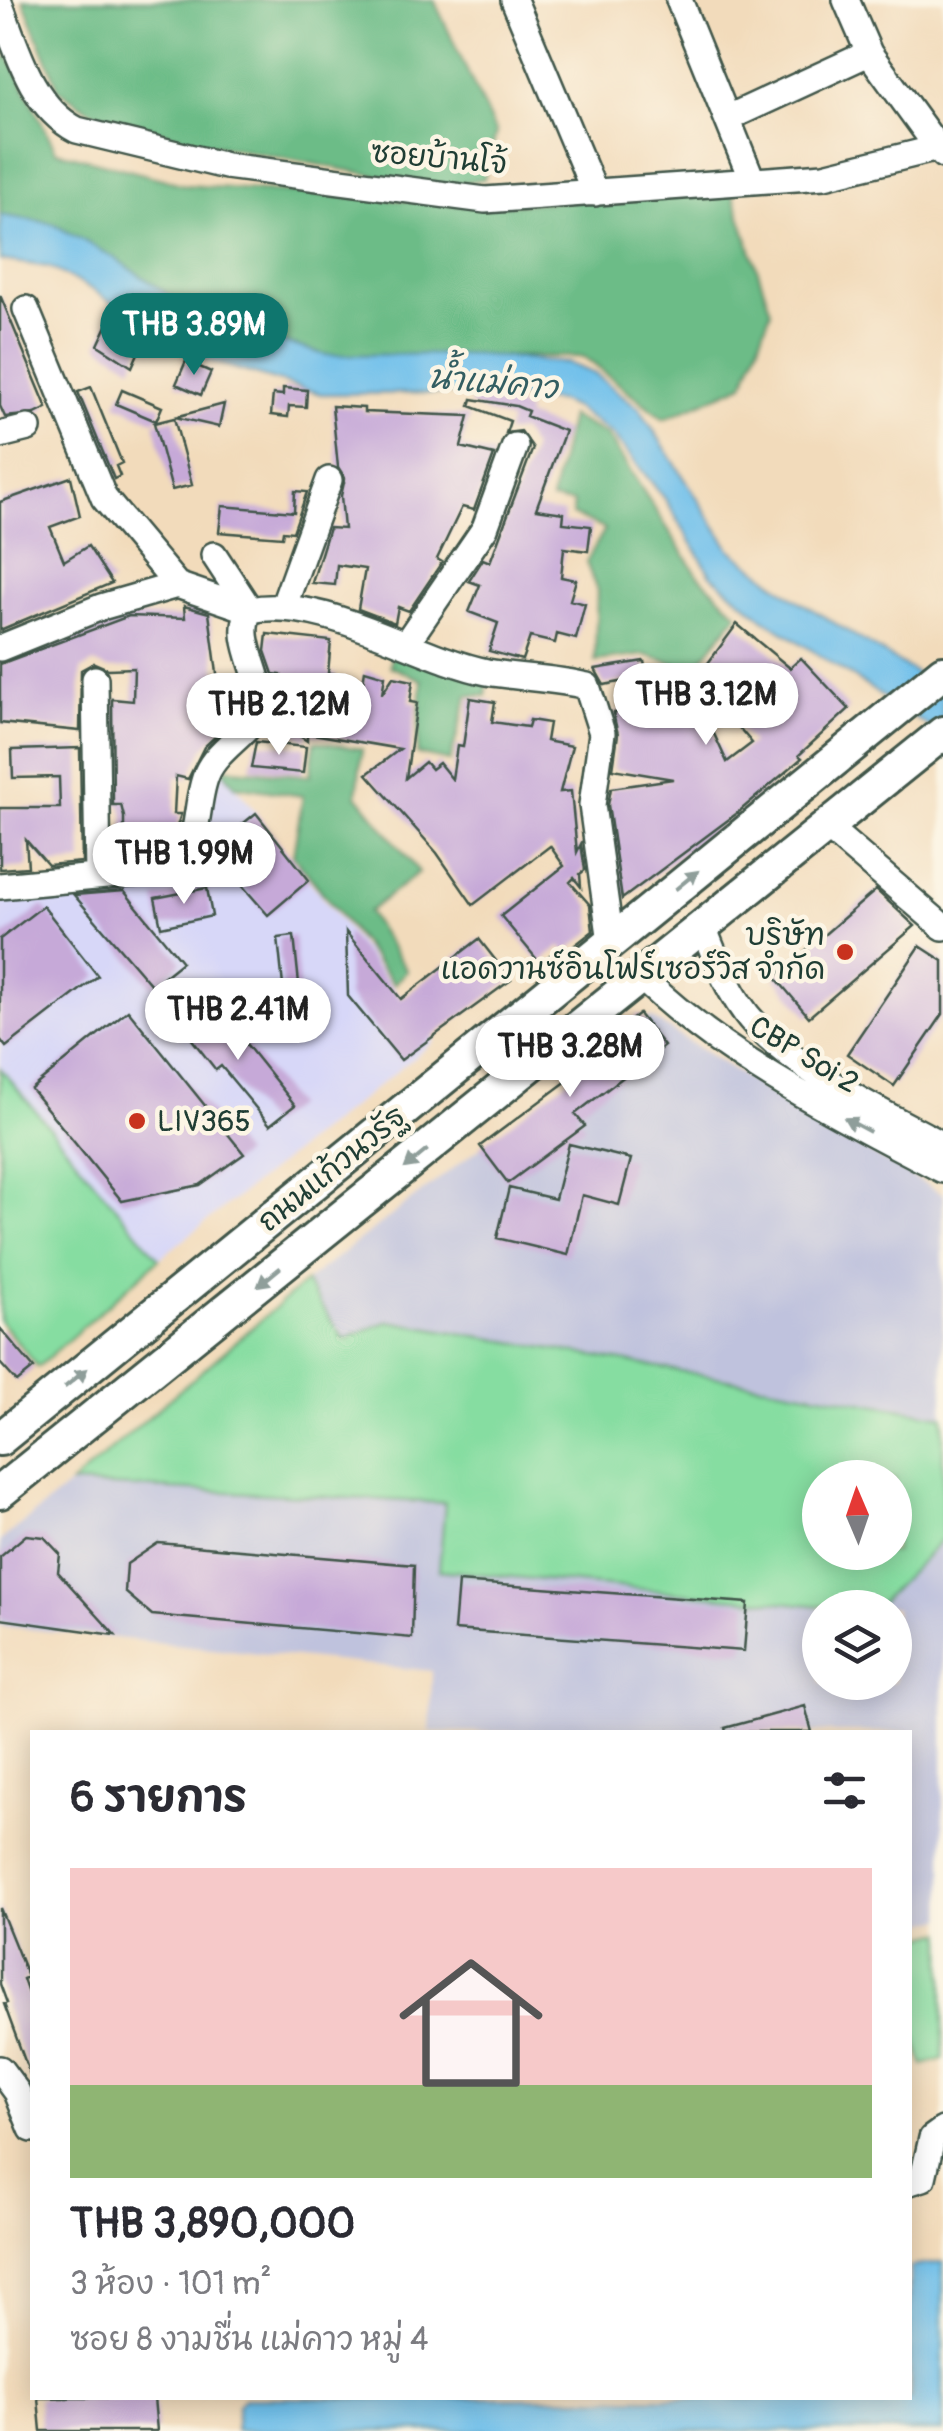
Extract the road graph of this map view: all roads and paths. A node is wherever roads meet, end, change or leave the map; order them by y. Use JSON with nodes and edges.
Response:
{"nodes":[{"id":1,"x":514,"y":0,"type":"edge"},
{"id":2,"x":679,"y":0,"type":"edge"},
{"id":3,"x":846,"y":0,"type":"edge"},
{"id":4,"x":0,"y":5,"type":"edge"},
{"id":5,"x":868,"y":53,"type":"junction"},
{"id":6,"x":728,"y":118,"type":"junction"},
{"id":7,"x":941,"y":152,"type":"edge"},
{"id":8,"x":752,"y":180,"type":"junction"},
{"id":9,"x":596,"y":192,"type":"junction"},
{"id":10,"x":26,"y":309,"type":"dead end"},
{"id":11,"x":28,"y":428,"type":"dead end"},
{"id":12,"x":0,"y":435,"type":"edge"},
{"id":13,"x":515,"y":446,"type":"dead end"},
{"id":14,"x":329,"y":480,"type":"dead end"},
{"id":15,"x":214,"y":555,"type":"dead end"},
{"id":16,"x":177,"y":586,"type":"junction"},
{"id":17,"x":283,"y":608,"type":"junction"},
{"id":18,"x":250,"y":610,"type":"junction"},
{"id":19,"x":407,"y":642,"type":"junction"},
{"id":20,"x":0,"y":648,"type":"edge"},
{"id":21,"x":943,"y":672,"type":"edge"},
{"id":22,"x":95,"y":680,"type":"dead end"},
{"id":23,"x":943,"y":733,"type":"edge"},
{"id":24,"x":826,"y":826,"type":"junction"},
{"id":25,"x":98,"y":876,"type":"junction"},
{"id":26,"x":0,"y":886,"type":"edge"},
{"id":27,"x":943,"y":927,"type":"edge"},
{"id":28,"x":704,"y":929,"type":"junction"},
{"id":29,"x":610,"y":942,"type":"junction"},
{"id":30,"x":642,"y":978,"type":"junction"},
{"id":31,"x":764,"y":1031,"type":"junction"},
{"id":32,"x":747,"y":1059,"type":"junction"},
{"id":33,"x":943,"y":1144,"type":"edge"},
{"id":34,"x":943,"y":1170,"type":"edge"},
{"id":35,"x":313,"y":1185,"type":"junction"},
{"id":36,"x":345,"y":1216,"type":"junction"},
{"id":37,"x":0,"y":1439,"type":"edge"},
{"id":38,"x":0,"y":1492,"type":"edge"},
{"id":39,"x":0,"y":2068,"type":"edge"},
{"id":40,"x":30,"y":2124,"type":"edge"},
{"id":41,"x":943,"y":2130,"type":"edge"},
{"id":42,"x":912,"y":2181,"type":"edge"}],
"edges":[{"from":1,"to":9,"type":"street"},
{"from":2,"to":6,"type":"street"},
{"from":3,"to":5,"type":"street"},
{"from":4,"to":9,"type":"street","name":"ซอยบ้านโจ้"},
{"from":5,"to":6,"type":"street"},
{"from":5,"to":7,"type":"street"},
{"from":6,"to":8,"type":"street"},
{"from":7,"to":8,"type":"street","name":"ซอยบ้านโจ้"},
{"from":8,"to":9,"type":"street","name":"ซอยบ้านโจ้"},
{"from":10,"to":16,"type":"street"},
{"from":11,"to":12,"type":"street"},
{"from":13,"to":19,"type":"street"},
{"from":14,"to":17,"type":"street"},
{"from":15,"to":18,"type":"street"},
{"from":16,"to":18,"type":"street"},
{"from":16,"to":20,"type":"street"},
{"from":17,"to":18,"type":"street"},
{"from":17,"to":19,"type":"street"},
{"from":18,"to":25,"type":"street"},
{"from":19,"to":29,"type":"street"},
{"from":29,"to":21,"type":"main road","name":"ถนนแก้วนวรัฐ","one_way":true},
{"from":22,"to":25,"type":"street"},
{"from":23,"to":24,"type":"main road","name":"ถนนแก้วนวรัฐ"},
{"from":24,"to":27,"type":"street"},
{"from":24,"to":28,"type":"main road","name":"ถนนแก้วนวรัฐ"},
{"from":25,"to":26,"type":"street"},
{"from":28,"to":30,"type":"main road","name":"ถนนแก้วนวรัฐ"},
{"from":28,"to":31,"type":"street","name":"CBP Soi 2"},
{"from":29,"to":35,"type":"main road","name":"ถนนแก้วนวรัฐ"},
{"from":30,"to":32,"type":"street","name":"CBP Soi 2"},
{"from":30,"to":36,"type":"main road","name":"ถนนแก้วนวรัฐ","one_way":true},
{"from":31,"to":32,"type":"street"},
{"from":31,"to":33,"type":"street","name":"CBP Soi 2"},
{"from":34,"to":32,"type":"street","name":"CBP Soi 2","one_way":true},
{"from":35,"to":36,"type":"main road"},
{"from":37,"to":35,"type":"main road","name":"ถนนแก้วนวรัฐ","one_way":true},
{"from":36,"to":38,"type":"main road","name":"ถนนแก้วนวรัฐ","one_way":true},
{"from":39,"to":40,"type":"street"},
{"from":41,"to":42,"type":"street"}]}
